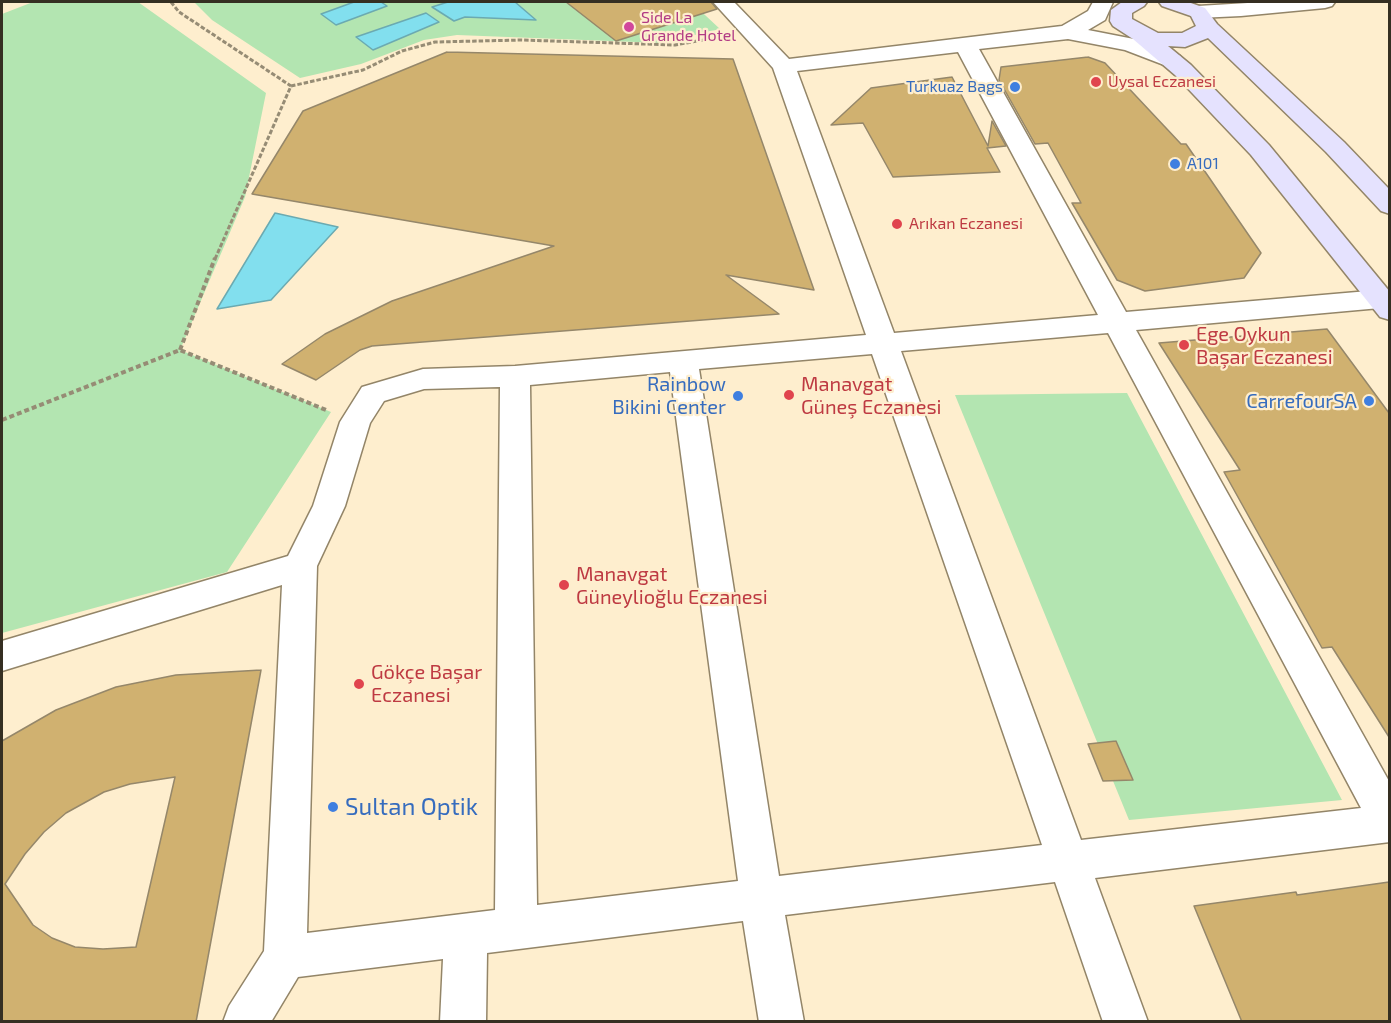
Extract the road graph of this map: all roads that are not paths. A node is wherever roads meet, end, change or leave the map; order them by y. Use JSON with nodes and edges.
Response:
{"nodes":[{"id":1,"x":723,"y":2,"type":"edge"},
{"id":2,"x":1103,"y":2,"type":"edge"},
{"id":3,"x":1325,"y":2,"type":"edge"},
{"id":4,"x":1122,"y":6,"type":"edge"},
{"id":5,"x":1191,"y":11,"type":"edge"},
{"id":6,"x":1068,"y":32,"type":"junction"},
{"id":7,"x":1141,"y":34,"type":"junction"},
{"id":8,"x":965,"y":44,"type":"junction"},
{"id":9,"x":1172,"y":61,"type":"junction"},
{"id":10,"x":784,"y":66,"type":"junction"},
{"id":11,"x":1389,"y":206,"type":"edge"},
{"id":12,"x":1385,"y":305,"type":"edge"},
{"id":13,"x":1117,"y":322,"type":"junction"},
{"id":14,"x":883,"y":342,"type":"junction"},
{"id":15,"x":683,"y":361,"type":"junction"},
{"id":16,"x":515,"y":376,"type":"junction"},
{"id":17,"x":300,"y":566,"type":"junction"},
{"id":18,"x":2,"y":656,"type":"edge"},
{"id":19,"x":1389,"y":823,"type":"edge"},
{"id":20,"x":1069,"y":862,"type":"junction"},
{"id":21,"x":761,"y":898,"type":"junction"},
{"id":22,"x":516,"y":928,"type":"junction"},
{"id":23,"x":466,"y":934,"type":"junction"},
{"id":24,"x":285,"y":957,"type":"junction"},
{"id":25,"x":245,"y":1022,"type":"edge"},
{"id":26,"x":463,"y":1022,"type":"edge"},
{"id":27,"x":782,"y":1022,"type":"edge"},
{"id":28,"x":1126,"y":1022,"type":"edge"}],
"edges":[{"from":1,"to":10,"type":"street"},
{"from":2,"to":6,"type":"street"},
{"from":3,"to":5,"type":"street"},
{"from":4,"to":7,"type":"main road"},
{"from":5,"to":7,"type":"main road"},
{"from":5,"to":11,"type":"main road"},
{"from":6,"to":8,"type":"street"},
{"from":6,"to":9,"type":"street"},
{"from":7,"to":9,"type":"main road"},
{"from":8,"to":10,"type":"street"},
{"from":8,"to":13,"type":"street"},
{"from":9,"to":12,"type":"main road"},
{"from":10,"to":14,"type":"street"},
{"from":12,"to":13,"type":"street"},
{"from":13,"to":14,"type":"street"},
{"from":13,"to":19,"type":"street"},
{"from":14,"to":15,"type":"street"},
{"from":14,"to":20,"type":"street"},
{"from":15,"to":16,"type":"street"},
{"from":15,"to":21,"type":"street"},
{"from":16,"to":17,"type":"street"},
{"from":16,"to":22,"type":"street"},
{"from":17,"to":18,"type":"street"},
{"from":17,"to":24,"type":"street"},
{"from":19,"to":20,"type":"street"},
{"from":20,"to":21,"type":"street"},
{"from":20,"to":28,"type":"street"},
{"from":21,"to":22,"type":"street"},
{"from":21,"to":27,"type":"street"},
{"from":22,"to":23,"type":"street"},
{"from":23,"to":24,"type":"street"},
{"from":23,"to":26,"type":"street"},
{"from":24,"to":25,"type":"street"}]}
